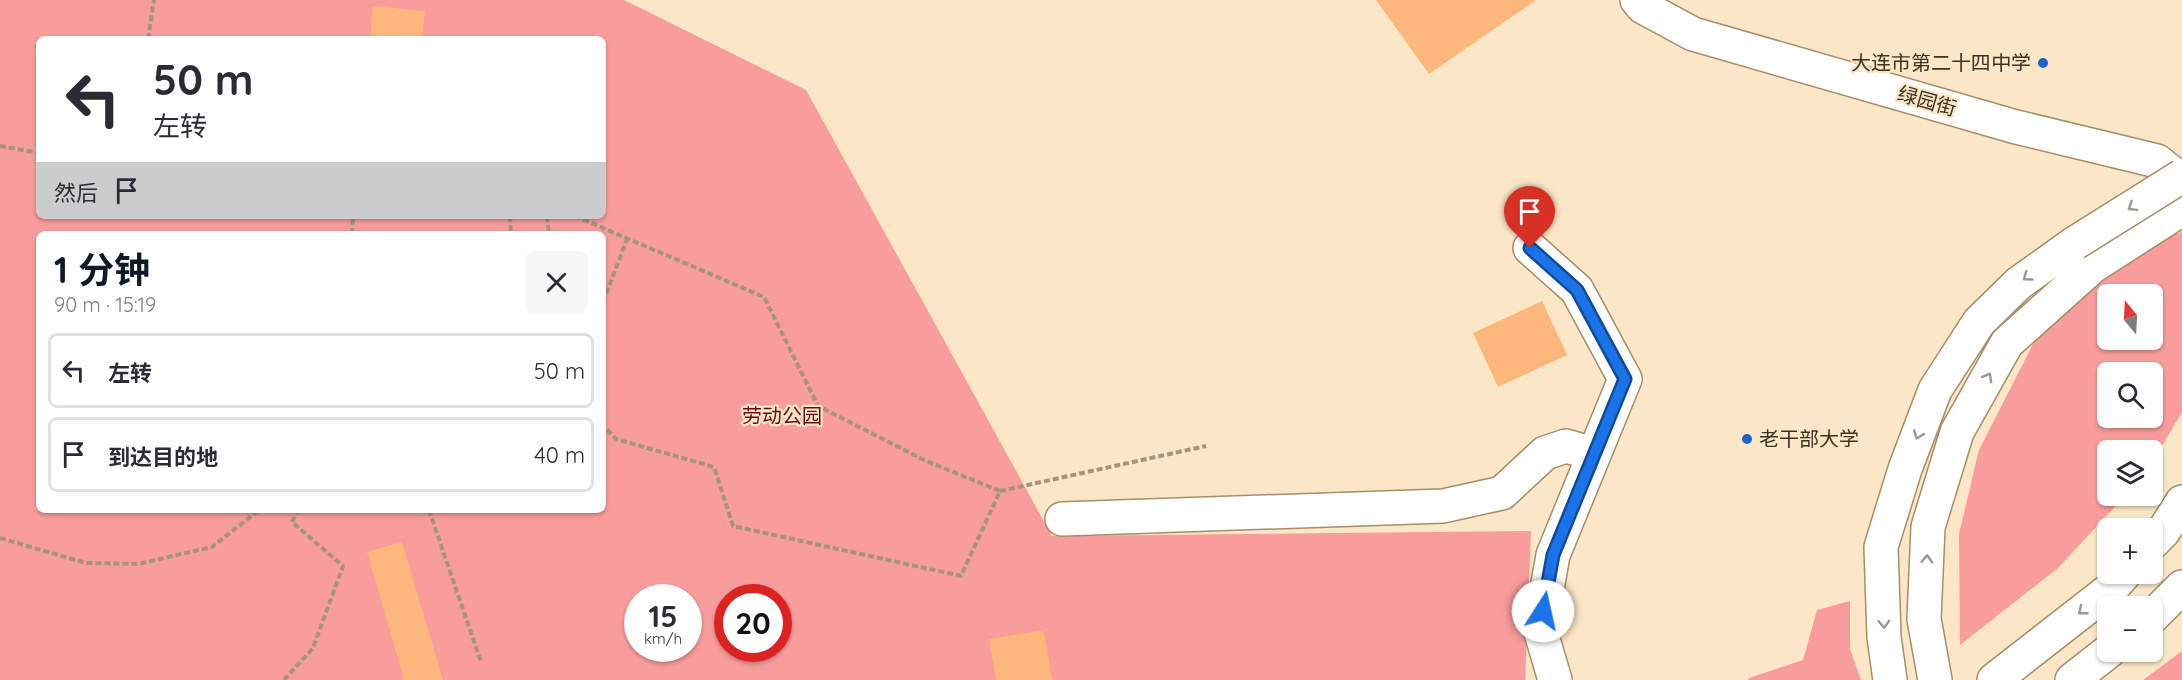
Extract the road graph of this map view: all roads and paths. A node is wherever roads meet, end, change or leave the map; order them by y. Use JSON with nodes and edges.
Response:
{"nodes":[{"id":1,"x":153,"y":0,"type":"edge"},
{"id":2,"x":1637,"y":0,"type":"edge"},
{"id":3,"x":148,"y":36,"type":"edge"},
{"id":4,"x":0,"y":146,"type":"edge"},
{"id":5,"x":36,"y":152,"type":"edge"},
{"id":6,"x":2174,"y":172,"type":"edge"},
{"id":7,"x":2182,"y":209,"type":"edge"},
{"id":8,"x":582,"y":219,"type":"edge"},
{"id":9,"x":627,"y":238,"type":"junction"},
{"id":10,"x":1530,"y":248,"type":"dead end"},
{"id":11,"x":2084,"y":254,"type":"junction"},
{"id":12,"x":606,"y":294,"type":"edge"},
{"id":13,"x":606,"y":427,"type":"edge"},
{"id":14,"x":1206,"y":446,"type":"dead end"},
{"id":15,"x":1594,"y":454,"type":"junction"},
{"id":16,"x":1000,"y":492,"type":"junction"},
{"id":17,"x":2182,"y":502,"type":"edge"},
{"id":18,"x":255,"y":513,"type":"edge"},
{"id":19,"x":296,"y":513,"type":"edge"},
{"id":20,"x":430,"y":513,"type":"edge"},
{"id":21,"x":1062,"y":519,"type":"dead end"},
{"id":22,"x":2163,"y":531,"type":"edge"},
{"id":23,"x":0,"y":538,"type":"edge"},
{"id":24,"x":2116,"y":584,"type":"edge"},
{"id":25,"x":2182,"y":588,"type":"edge"},
{"id":26,"x":2165,"y":609,"type":"edge"},
{"id":27,"x":2097,"y":660,"type":"edge"},
{"id":28,"x":481,"y":662,"type":"dead end"},
{"id":29,"x":2000,"y":675,"type":"edge"},
{"id":30,"x":284,"y":680,"type":"edge"},
{"id":31,"x":1555,"y":680,"type":"edge"},
{"id":32,"x":1890,"y":680,"type":"edge"},
{"id":33,"x":1935,"y":680,"type":"edge"},
{"id":34,"x":2072,"y":680,"type":"edge"}],
"edges":[{"from":1,"to":3,"type":"path"},
{"from":2,"to":6,"type":"main road","name":"绿园街"},
{"from":4,"to":5,"type":"path"},
{"from":6,"to":11,"type":"main road","one_way":true,"bridge":true},
{"from":7,"to":11,"type":"main road"},
{"from":8,"to":9,"type":"path"},
{"from":9,"to":12,"type":"path"},
{"from":9,"to":16,"type":"path"},
{"from":10,"to":15,"type":"main road"},
{"from":11,"to":32,"type":"main road","one_way":true},
{"from":33,"to":11,"type":"main road","one_way":true},
{"from":13,"to":16,"type":"path"},
{"from":14,"to":16,"type":"path"},
{"from":15,"to":21,"type":"main road"},
{"from":15,"to":31,"type":"main road"},
{"from":17,"to":22,"type":"main road"},
{"from":18,"to":23,"type":"path"},
{"from":19,"to":30,"type":"path"},
{"from":20,"to":28,"type":"path"},
{"from":24,"to":29,"type":"main road","one_way":true},
{"from":25,"to":26,"type":"main road"},
{"from":27,"to":34,"type":"main road"}]}
